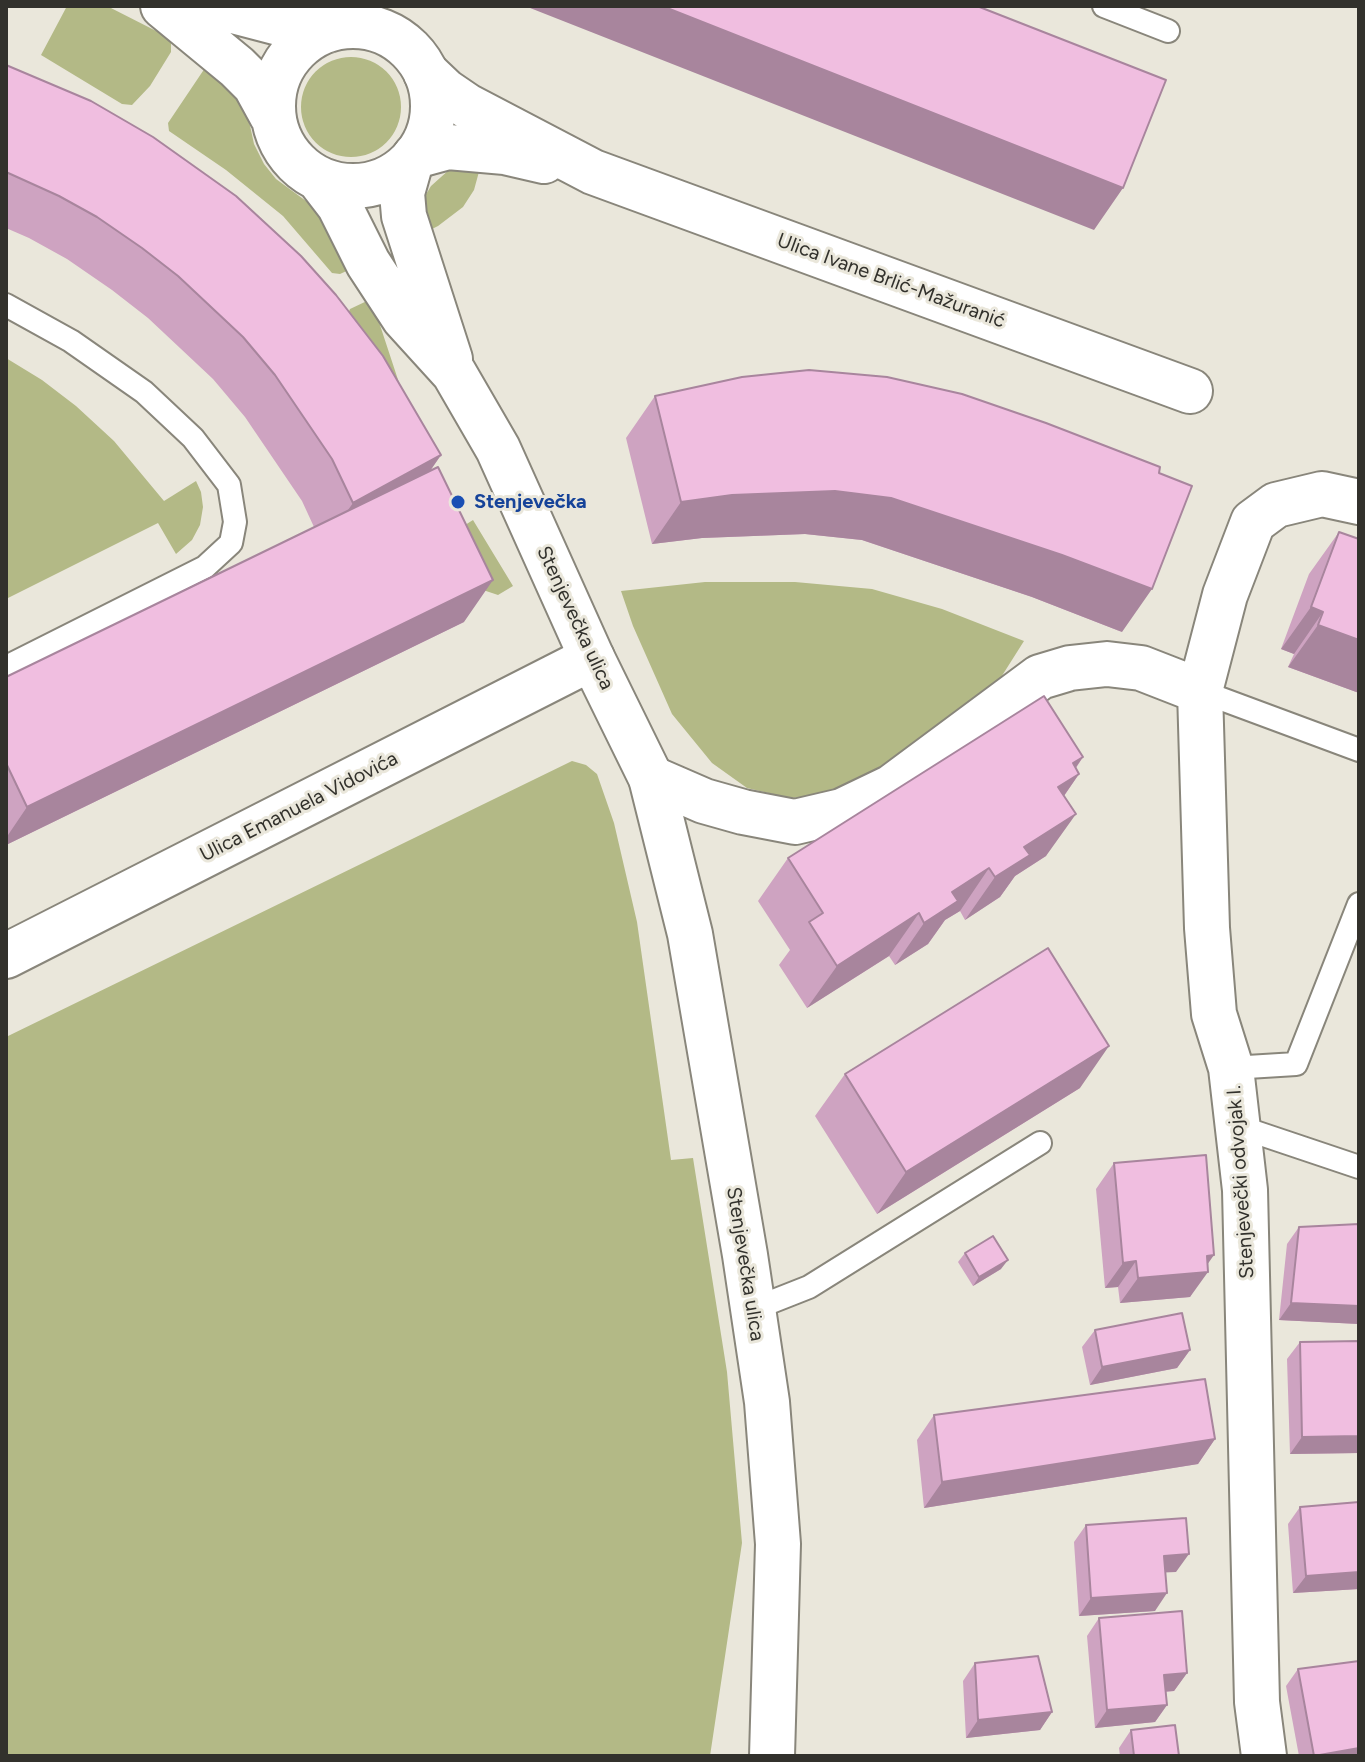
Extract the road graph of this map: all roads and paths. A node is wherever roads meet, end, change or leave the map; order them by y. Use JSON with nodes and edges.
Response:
{"nodes":[{"id":1,"x":163,"y":6,"type":"edge"},
{"id":2,"x":214,"y":6,"type":"edge"},
{"id":3,"x":402,"y":6,"type":"edge"},
{"id":4,"x":1104,"y":6,"type":"edge"},
{"id":5,"x":344,"y":18,"type":"edge"},
{"id":6,"x":1168,"y":31,"type":"dead end"},
{"id":7,"x":420,"y":63,"type":"junction"},
{"id":8,"x":272,"y":116,"type":"junction"},
{"id":9,"x":413,"y":158,"type":"junction"},
{"id":10,"x":593,"y":172,"type":"junction"},
{"id":11,"x":319,"y":179,"type":"junction"},
{"id":12,"x":6,"y":305,"type":"edge"},
{"id":13,"x":454,"y":373,"type":"junction"},
{"id":14,"x":1190,"y":391,"type":"dead end"},
{"id":15,"x":1359,"y":502,"type":"edge"},
{"id":16,"x":592,"y":658,"type":"junction"},
{"id":17,"x":6,"y":667,"type":"edge"},
{"id":18,"x":1200,"y":691,"type":"junction"},
{"id":19,"x":1359,"y":750,"type":"edge"},
{"id":20,"x":651,"y":778,"type":"junction"},
{"id":21,"x":1359,"y":904,"type":"edge"},
{"id":22,"x":8,"y":952,"type":"edge"},
{"id":23,"x":1231,"y":1068,"type":"junction"},
{"id":24,"x":1240,"y":1127,"type":"junction"},
{"id":25,"x":1040,"y":1143,"type":"edge"},
{"id":26,"x":1359,"y":1167,"type":"edge"},
{"id":27,"x":752,"y":1305,"type":"junction"},
{"id":28,"x":772,"y":1756,"type":"edge"},
{"id":29,"x":1264,"y":1756,"type":"edge"}],
"edges":[{"from":1,"to":8,"type":"street"},
{"from":2,"to":5,"type":"street"},
{"from":3,"to":7,"type":"street"},
{"from":4,"to":6,"type":"lane"},
{"from":5,"to":7,"type":"street"},
{"from":5,"to":8,"type":"street"},
{"from":7,"to":9,"type":"street"},
{"from":7,"to":10,"type":"street","name":"Ulica Ivane Brlić-Mažuranić"},
{"from":8,"to":11,"type":"street"},
{"from":9,"to":10,"type":"street","name":"Ulica Ivane Brlić-Mažuranić"},
{"from":9,"to":11,"type":"street"},
{"from":9,"to":13,"type":"street","name":"Stenjevečka ulica"},
{"from":10,"to":14,"type":"street","name":"Ulica Ivane Brlić-Mažuranić"},
{"from":11,"to":13,"type":"street","name":"Stenjevečka ulica"},
{"from":12,"to":17,"type":"lane"},
{"from":13,"to":16,"type":"street","name":"Stenjevečka ulica"},
{"from":15,"to":18,"type":"street","name":"Stenjevečki odvojak I."},
{"from":16,"to":20,"type":"street","name":"Stenjevečka ulica"},
{"from":16,"to":22,"type":"street","name":"Ulica Emanuela Vidovića"},
{"from":18,"to":19,"type":"lane"},
{"from":18,"to":20,"type":"street"},
{"from":18,"to":23,"type":"street","name":"Stenjevečki odvojak I."},
{"from":20,"to":27,"type":"street","name":"Stenjevečka ulica"},
{"from":21,"to":23,"type":"lane"},
{"from":23,"to":24,"type":"street","name":"Stenjevečki odvojak I."},
{"from":24,"to":26,"type":"lane"},
{"from":24,"to":29,"type":"street","name":"Stenjevečki odvojak I."},
{"from":25,"to":27,"type":"lane"},
{"from":27,"to":28,"type":"street","name":"Stenjevečka ulica"}]}
